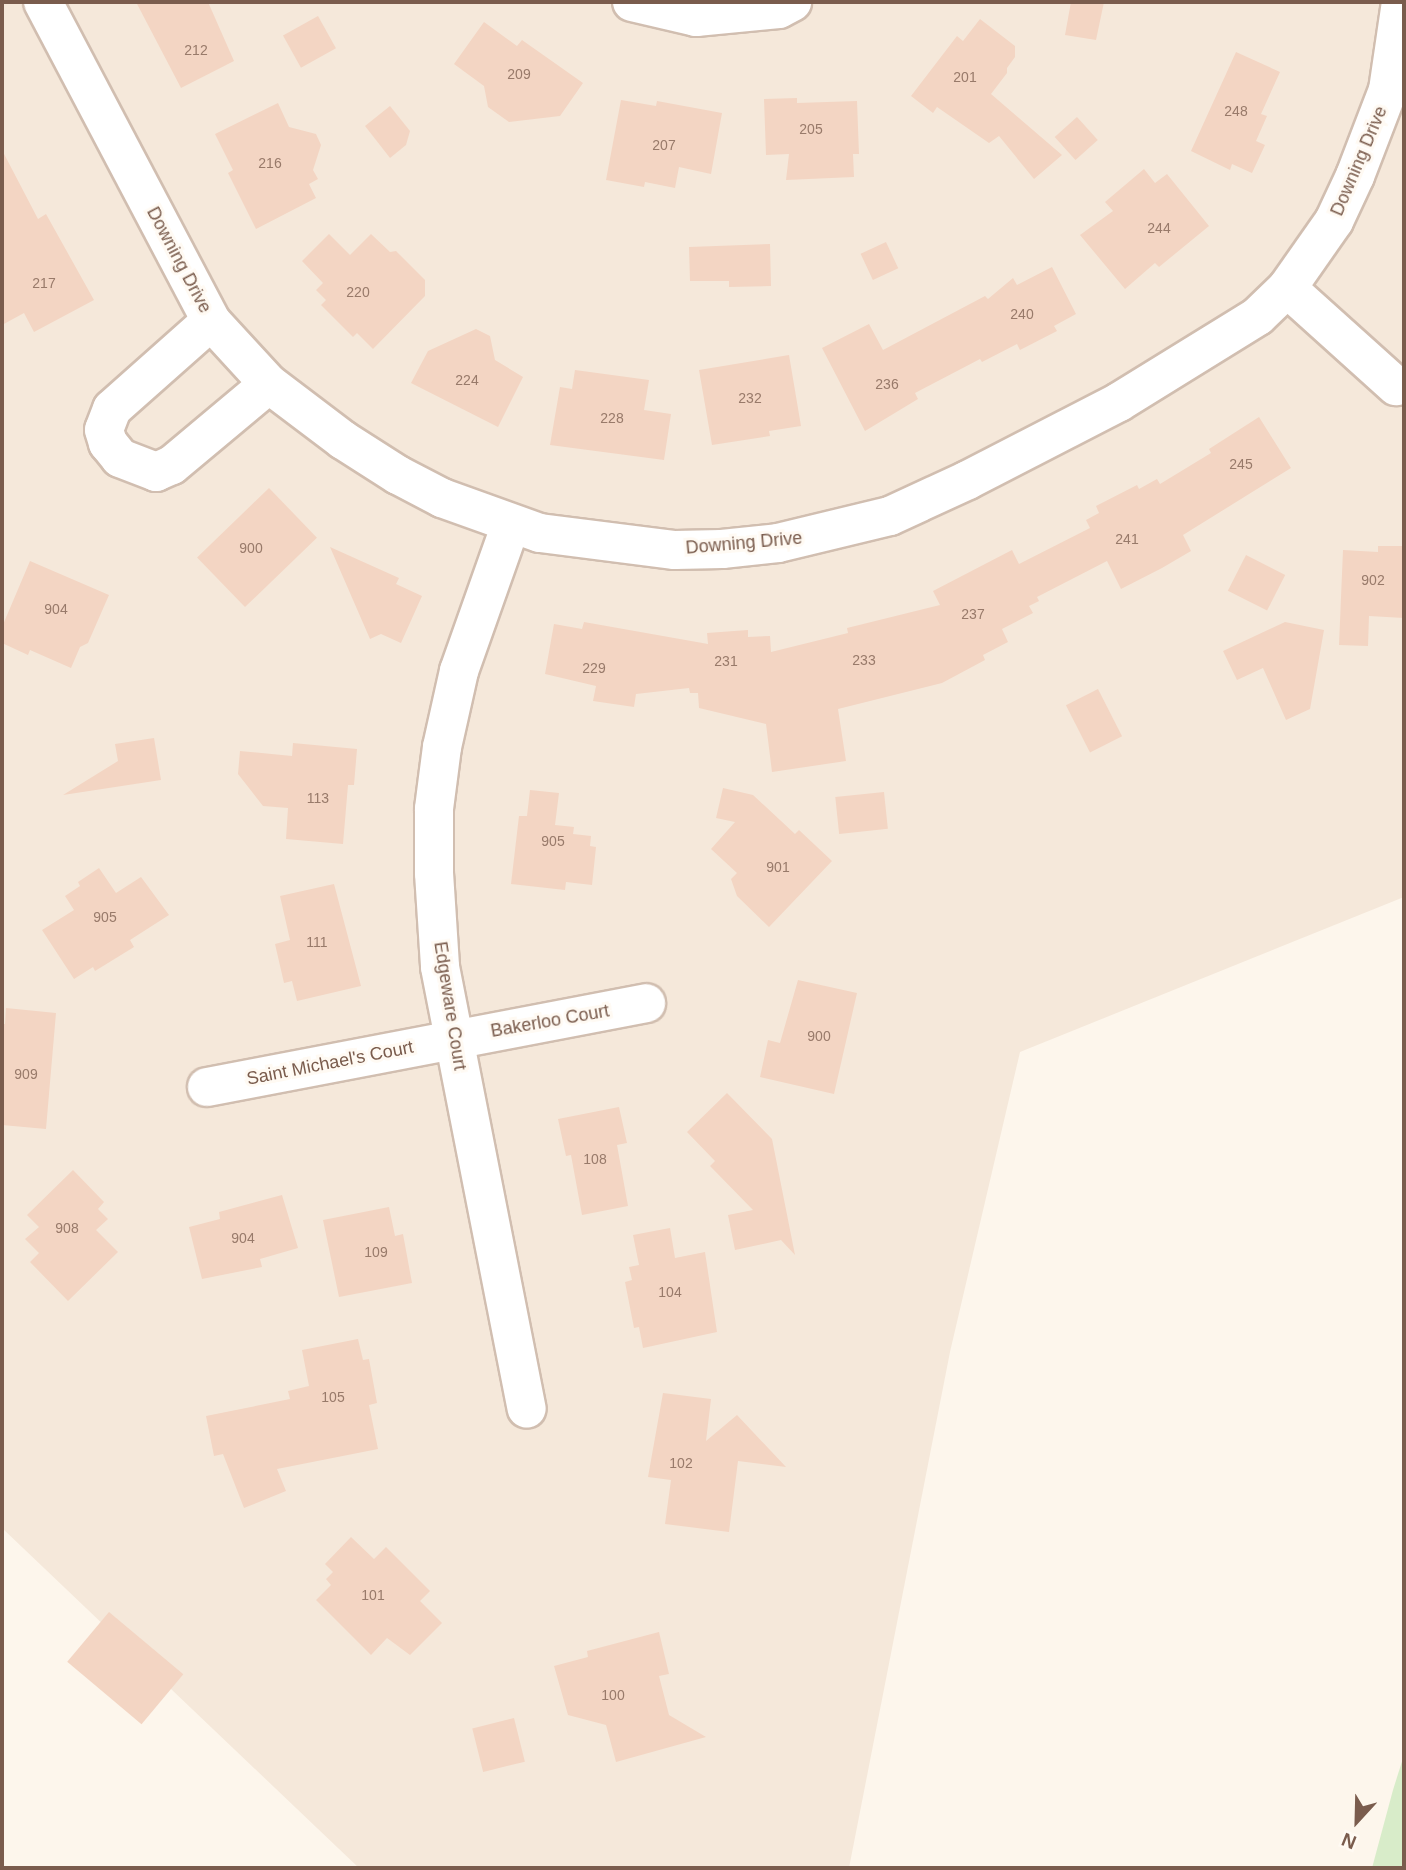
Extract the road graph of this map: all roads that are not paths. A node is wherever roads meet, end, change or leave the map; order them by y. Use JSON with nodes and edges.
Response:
{"nodes":[{"id":1,"x":43,"y":2,"type":"edge"},
{"id":2,"x":632,"y":2,"type":"edge"},
{"id":3,"x":792,"y":2,"type":"edge"},
{"id":4,"x":1401,"y":2,"type":"edge"},
{"id":5,"x":1287,"y":288,"type":"junction"},
{"id":6,"x":211,"y":321,"type":"junction"},
{"id":7,"x":269,"y":384,"type":"junction"},
{"id":8,"x":1395,"y":386,"type":"dead end"},
{"id":9,"x":511,"y":524,"type":"junction"},
{"id":10,"x":646,"y":1003,"type":"dead end"},
{"id":11,"x":453,"y":1038,"type":"junction"},
{"id":12,"x":207,"y":1087,"type":"dead end"},
{"id":13,"x":527,"y":1409,"type":"dead end"}],
"edges":[{"from":1,"to":6,"type":"street","name":"Downing Drive"},
{"from":2,"to":3,"type":"street"},
{"from":4,"to":5,"type":"street","name":"Downing Drive"},
{"from":5,"to":8,"type":"street"},
{"from":5,"to":9,"type":"street","name":"Downing Drive"},
{"from":6,"to":7,"type":"street","name":"Downing Drive"},
{"from":6,"to":7,"type":"street"},
{"from":7,"to":9,"type":"street","name":"Downing Drive"},
{"from":9,"to":11,"type":"street","name":"Edgeware Court"},
{"from":10,"to":11,"type":"street","name":"Bakerloo Court"},
{"from":11,"to":12,"type":"street","name":"Saint Michael's Court"},
{"from":11,"to":13,"type":"street","name":"Edgeware Court"}]}
